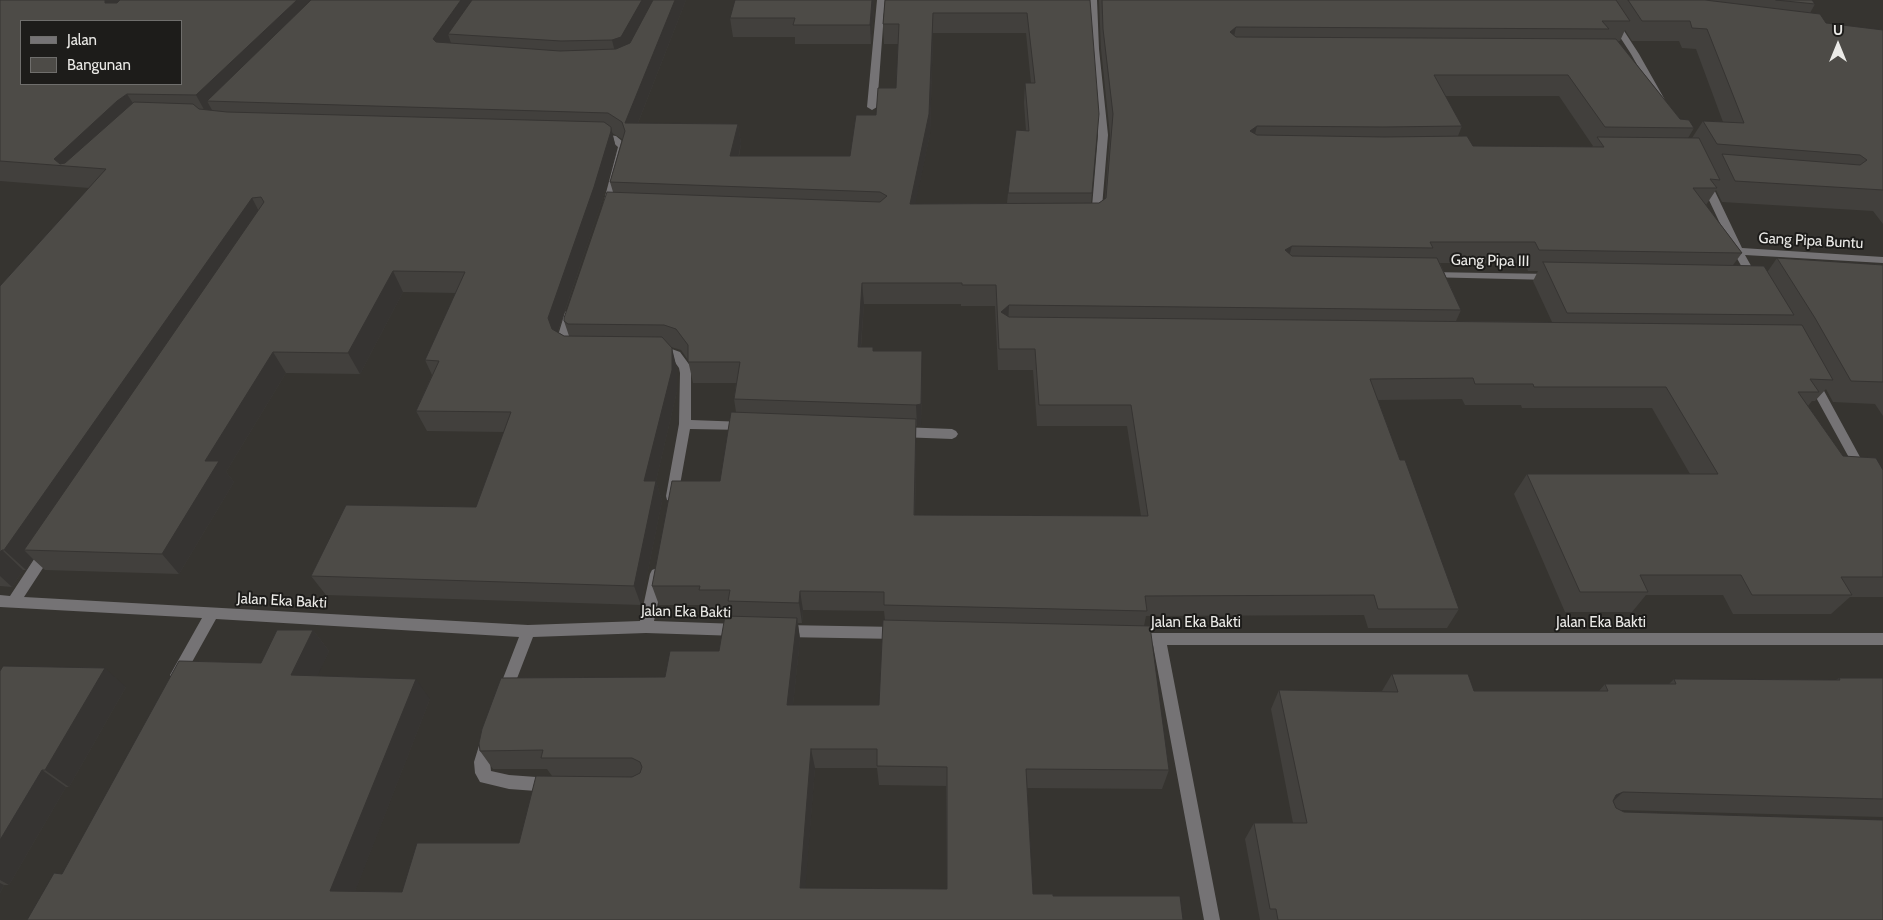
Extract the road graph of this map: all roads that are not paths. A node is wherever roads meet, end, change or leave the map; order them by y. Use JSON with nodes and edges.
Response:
{"nodes":[{"id":1,"x":881,"y":0,"type":"edge"},
{"id":2,"x":1093,"y":0,"type":"edge"},
{"id":3,"x":1606,"y":7,"type":"edge"},
{"id":4,"x":872,"y":107,"type":"dead end"},
{"id":5,"x":1668,"y":112,"type":"edge"},
{"id":6,"x":586,"y":136,"type":"edge"},
{"id":7,"x":1705,"y":171,"type":"edge"},
{"id":8,"x":609,"y":211,"type":"edge"},
{"id":9,"x":1090,"y":220,"type":"edge"},
{"id":10,"x":1738,"y":251,"type":"junction"},
{"id":11,"x":1883,"y":260,"type":"edge"},
{"id":12,"x":1419,"y":275,"type":"edge"},
{"id":13,"x":1567,"y":277,"type":"edge"},
{"id":14,"x":1752,"y":283,"type":"edge"},
{"id":15,"x":576,"y":297,"type":"edge"},
{"id":16,"x":585,"y":352,"type":"edge"},
{"id":17,"x":641,"y":352,"type":"edge"},
{"id":18,"x":1810,"y":374,"type":"edge"},
{"id":19,"x":685,"y":424,"type":"junction"},
{"id":20,"x":754,"y":427,"type":"edge"},
{"id":21,"x":883,"y":432,"type":"edge"},
{"id":22,"x":952,"y":434,"type":"dead end"},
{"id":23,"x":1869,"y":485,"type":"edge"},
{"id":24,"x":669,"y":511,"type":"edge"},
{"id":25,"x":52,"y":544,"type":"edge"},
{"id":26,"x":659,"y":560,"type":"edge"},
{"id":27,"x":7,"y":601,"type":"edge"},
{"id":28,"x":212,"y":614,"type":"junction"},
{"id":29,"x":646,"y":627,"type":"junction"},
{"id":30,"x":528,"y":631,"type":"junction"},
{"id":31,"x":912,"y":634,"type":"edge"},
{"id":32,"x":1120,"y":638,"type":"edge"},
{"id":33,"x":1159,"y":639,"type":"junction"},
{"id":34,"x":1883,"y":639,"type":"edge"},
{"id":35,"x":169,"y":690,"type":"edge"},
{"id":36,"x":499,"y":708,"type":"edge"},
{"id":37,"x":493,"y":725,"type":"edge"},
{"id":38,"x":562,"y":786,"type":"edge"},
{"id":39,"x":1212,"y":920,"type":"edge"}],
"edges":[{"from":1,"to":4,"type":"street"},
{"from":2,"to":9,"type":"street"},
{"from":3,"to":5,"type":"street"},
{"from":6,"to":8,"type":"street"},
{"from":7,"to":10,"type":"street"},
{"from":10,"to":11,"type":"street","name":"Gang Pipa Buntu"},
{"from":10,"to":14,"type":"street"},
{"from":12,"to":13,"type":"street","name":"Gang Pipa III"},
{"from":15,"to":16,"type":"street"},
{"from":17,"to":19,"type":"street"},
{"from":18,"to":23,"type":"street"},
{"from":19,"to":20,"type":"street"},
{"from":19,"to":24,"type":"street"},
{"from":21,"to":22,"type":"street"},
{"from":25,"to":27,"type":"street"},
{"from":26,"to":29,"type":"street"},
{"from":27,"to":28,"type":"street","name":"Jalan Eka Bakti"},
{"from":28,"to":30,"type":"street","name":"Jalan Eka Bakti"},
{"from":28,"to":35,"type":"street"},
{"from":29,"to":30,"type":"street","name":"Jalan Eka Bakti"},
{"from":29,"to":31,"type":"street","name":"Jalan Eka Bakti"},
{"from":30,"to":36,"type":"street"},
{"from":32,"to":33,"type":"street","name":"Jalan Eka Bakti"},
{"from":33,"to":34,"type":"street","name":"Jalan Eka Bakti"},
{"from":33,"to":39,"type":"street"},
{"from":37,"to":38,"type":"street"}]}
